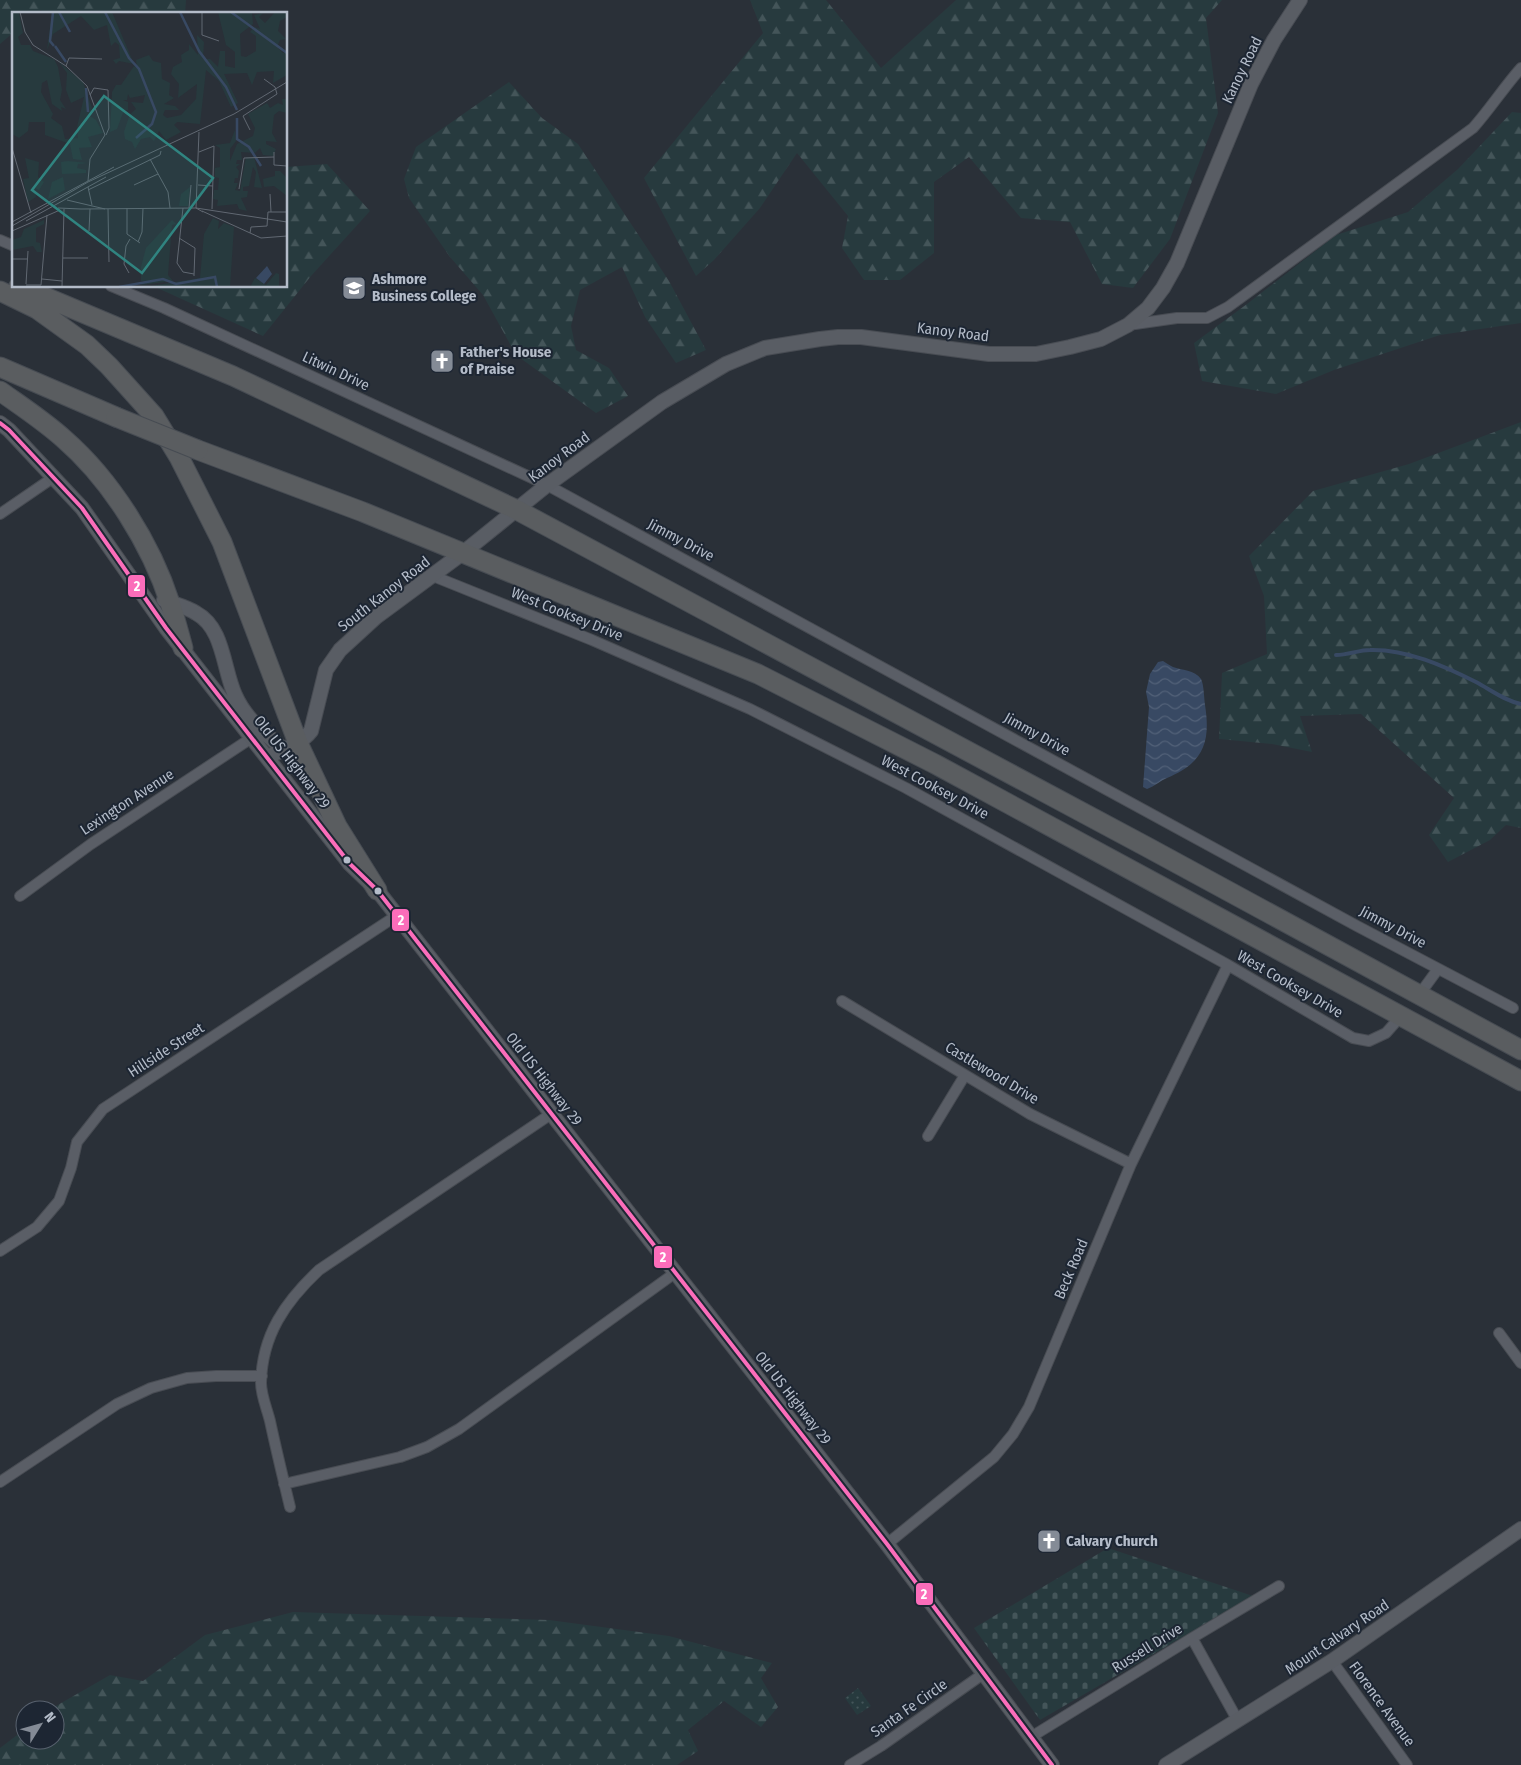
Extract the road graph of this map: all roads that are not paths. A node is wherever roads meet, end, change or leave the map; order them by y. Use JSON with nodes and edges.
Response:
{"nodes":[{"id":1,"x":1300,"y":0,"type":"edge"},
{"id":2,"x":1521,"y":68,"type":"edge"},
{"id":3,"x":0,"y":240,"type":"edge"},
{"id":4,"x":12,"y":245,"type":"edge"},
{"id":5,"x":0,"y":279,"type":"edge"},
{"id":6,"x":12,"y":283,"type":"edge"},
{"id":7,"x":23,"y":288,"type":"edge"},
{"id":8,"x":116,"y":288,"type":"edge"},
{"id":9,"x":0,"y":291,"type":"edge"},
{"id":10,"x":1128,"y":325,"type":"junction"},
{"id":11,"x":0,"y":367,"type":"edge"},
{"id":12,"x":0,"y":391,"type":"edge"},
{"id":13,"x":0,"y":423,"type":"edge"},
{"id":14,"x":54,"y":477,"type":"junction"},
{"id":15,"x":547,"y":486,"type":"junction"},
{"id":16,"x":517,"y":510,"type":"junction"},
{"id":17,"x":0,"y":514,"type":"edge"},
{"id":18,"x":464,"y":552,"type":"junction"},
{"id":19,"x":432,"y":576,"type":"junction"},
{"id":20,"x":141,"y":589,"type":"junction"},
{"id":21,"x":170,"y":602,"type":"junction"},
{"id":22,"x":183,"y":648,"type":"junction"},
{"id":23,"x":252,"y":737,"type":"junction"},
{"id":24,"x":290,"y":746,"type":"junction"},
{"id":25,"x":268,"y":757,"type":"junction"},
{"id":26,"x":377,"y":890,"type":"junction"},
{"id":27,"x":20,"y":896,"type":"dead end"},
{"id":28,"x":396,"y":916,"type":"junction"},
{"id":29,"x":1228,"y":964,"type":"junction"},
{"id":30,"x":1438,"y":969,"type":"junction"},
{"id":31,"x":1419,"y":994,"type":"junction"},
{"id":32,"x":842,"y":1001,"type":"dead end"},
{"id":33,"x":1513,"y":1008,"type":"dead end"},
{"id":34,"x":1401,"y":1016,"type":"junction"},
{"id":35,"x":1521,"y":1050,"type":"edge"},
{"id":36,"x":965,"y":1075,"type":"junction"},
{"id":37,"x":1521,"y":1081,"type":"edge"},
{"id":38,"x":551,"y":1114,"type":"junction"},
{"id":39,"x":928,"y":1136,"type":"dead end"},
{"id":40,"x":1131,"y":1164,"type":"junction"},
{"id":41,"x":0,"y":1251,"type":"edge"},
{"id":42,"x":675,"y":1273,"type":"junction"},
{"id":43,"x":1498,"y":1333,"type":"dead end"},
{"id":44,"x":1521,"y":1363,"type":"edge"},
{"id":45,"x":262,"y":1376,"type":"junction"},
{"id":46,"x":0,"y":1482,"type":"edge"},
{"id":47,"x":284,"y":1484,"type":"junction"},
{"id":48,"x":290,"y":1507,"type":"dead end"},
{"id":49,"x":1521,"y":1529,"type":"edge"},
{"id":50,"x":887,"y":1544,"type":"junction"},
{"id":51,"x":1279,"y":1586,"type":"dead end"},
{"id":52,"x":1192,"y":1638,"type":"junction"},
{"id":53,"x":1332,"y":1662,"type":"junction"},
{"id":54,"x":983,"y":1674,"type":"junction"},
{"id":55,"x":1238,"y":1721,"type":"junction"},
{"id":56,"x":1031,"y":1737,"type":"junction"},
{"id":57,"x":850,"y":1765,"type":"edge"},
{"id":58,"x":1052,"y":1765,"type":"edge"},
{"id":59,"x":1166,"y":1765,"type":"edge"},
{"id":60,"x":1407,"y":1765,"type":"edge"}],
"edges":[{"from":1,"to":10,"type":"street","name":"Kanoy Road"},
{"from":2,"to":10,"type":"street"},
{"from":3,"to":4,"type":"street"},
{"from":5,"to":6,"type":"highway"},
{"from":7,"to":16,"type":"highway"},
{"from":8,"to":15,"type":"street","name":"Litwin Drive"},
{"from":9,"to":24,"type":"highway"},
{"from":10,"to":15,"type":"street","name":"Kanoy Road"},
{"from":11,"to":18,"type":"highway","bridge":true},
{"from":12,"to":21,"type":"highway"},
{"from":13,"to":14,"type":"street","name":"Old US Highway 29"},
{"from":14,"to":17,"type":"street"},
{"from":14,"to":20,"type":"street","name":"Old US Highway 29"},
{"from":15,"to":16,"type":"street","name":"Kanoy Road"},
{"from":15,"to":30,"type":"street","name":"Jimmy Drive"},
{"from":16,"to":18,"type":"street","name":"Kanoy Road"},
{"from":16,"to":31,"type":"highway"},
{"from":18,"to":19,"type":"street","name":"South Kanoy Road"},
{"from":18,"to":34,"type":"highway"},
{"from":19,"to":24,"type":"street","name":"South Kanoy Road"},
{"from":19,"to":29,"type":"street","name":"West Cooksey Drive"},
{"from":20,"to":21,"type":"street"},
{"from":20,"to":22,"type":"street","name":"Old US Highway 29"},
{"from":21,"to":22,"type":"highway"},
{"from":21,"to":24,"type":"street"},
{"from":22,"to":23,"type":"street","name":"Old US Highway 29"},
{"from":23,"to":25,"type":"street","name":"Old US Highway 29"},
{"from":23,"to":27,"type":"street","name":"Lexington Avenue"},
{"from":24,"to":25,"type":"street","name":"South Kanoy Road"},
{"from":24,"to":26,"type":"highway"},
{"from":25,"to":26,"type":"street","name":"Old US Highway 29"},
{"from":26,"to":28,"type":"street","name":"Old US Highway 29"},
{"from":28,"to":38,"type":"street","name":"Old US Highway 29"},
{"from":28,"to":41,"type":"street","name":"Hillside Street"},
{"from":29,"to":34,"type":"street","name":"West Cooksey Drive"},
{"from":29,"to":40,"type":"street","name":"Beck Road"},
{"from":30,"to":31,"type":"street"},
{"from":30,"to":33,"type":"street","name":"Jimmy Drive"},
{"from":31,"to":35,"type":"highway"},
{"from":32,"to":36,"type":"street","name":"Castlewood Drive"},
{"from":34,"to":37,"type":"highway"},
{"from":36,"to":39,"type":"street"},
{"from":36,"to":40,"type":"street","name":"Castlewood Drive"},
{"from":38,"to":42,"type":"street","name":"Old US Highway 29"},
{"from":38,"to":45,"type":"street"},
{"from":40,"to":50,"type":"street","name":"Beck Road"},
{"from":42,"to":47,"type":"street"},
{"from":42,"to":50,"type":"street","name":"Old US Highway 29"},
{"from":43,"to":44,"type":"street"},
{"from":45,"to":46,"type":"street"},
{"from":45,"to":47,"type":"street"},
{"from":47,"to":48,"type":"street"},
{"from":49,"to":53,"type":"street","name":"Mount Calvary Road"},
{"from":50,"to":54,"type":"street","name":"Old US Highway 29"},
{"from":51,"to":52,"type":"street","name":"Russell Drive"},
{"from":52,"to":55,"type":"street"},
{"from":52,"to":56,"type":"street","name":"Russell Drive"},
{"from":53,"to":55,"type":"street","name":"Mount Calvary Road"},
{"from":53,"to":60,"type":"street","name":"Florence Avenue"},
{"from":54,"to":56,"type":"street","name":"Old US Highway 29"},
{"from":54,"to":57,"type":"street","name":"Santa Fe Circle"},
{"from":55,"to":59,"type":"street","name":"Mount Calvary Road"},
{"from":56,"to":58,"type":"street","name":"Old US Highway 29"}]}
